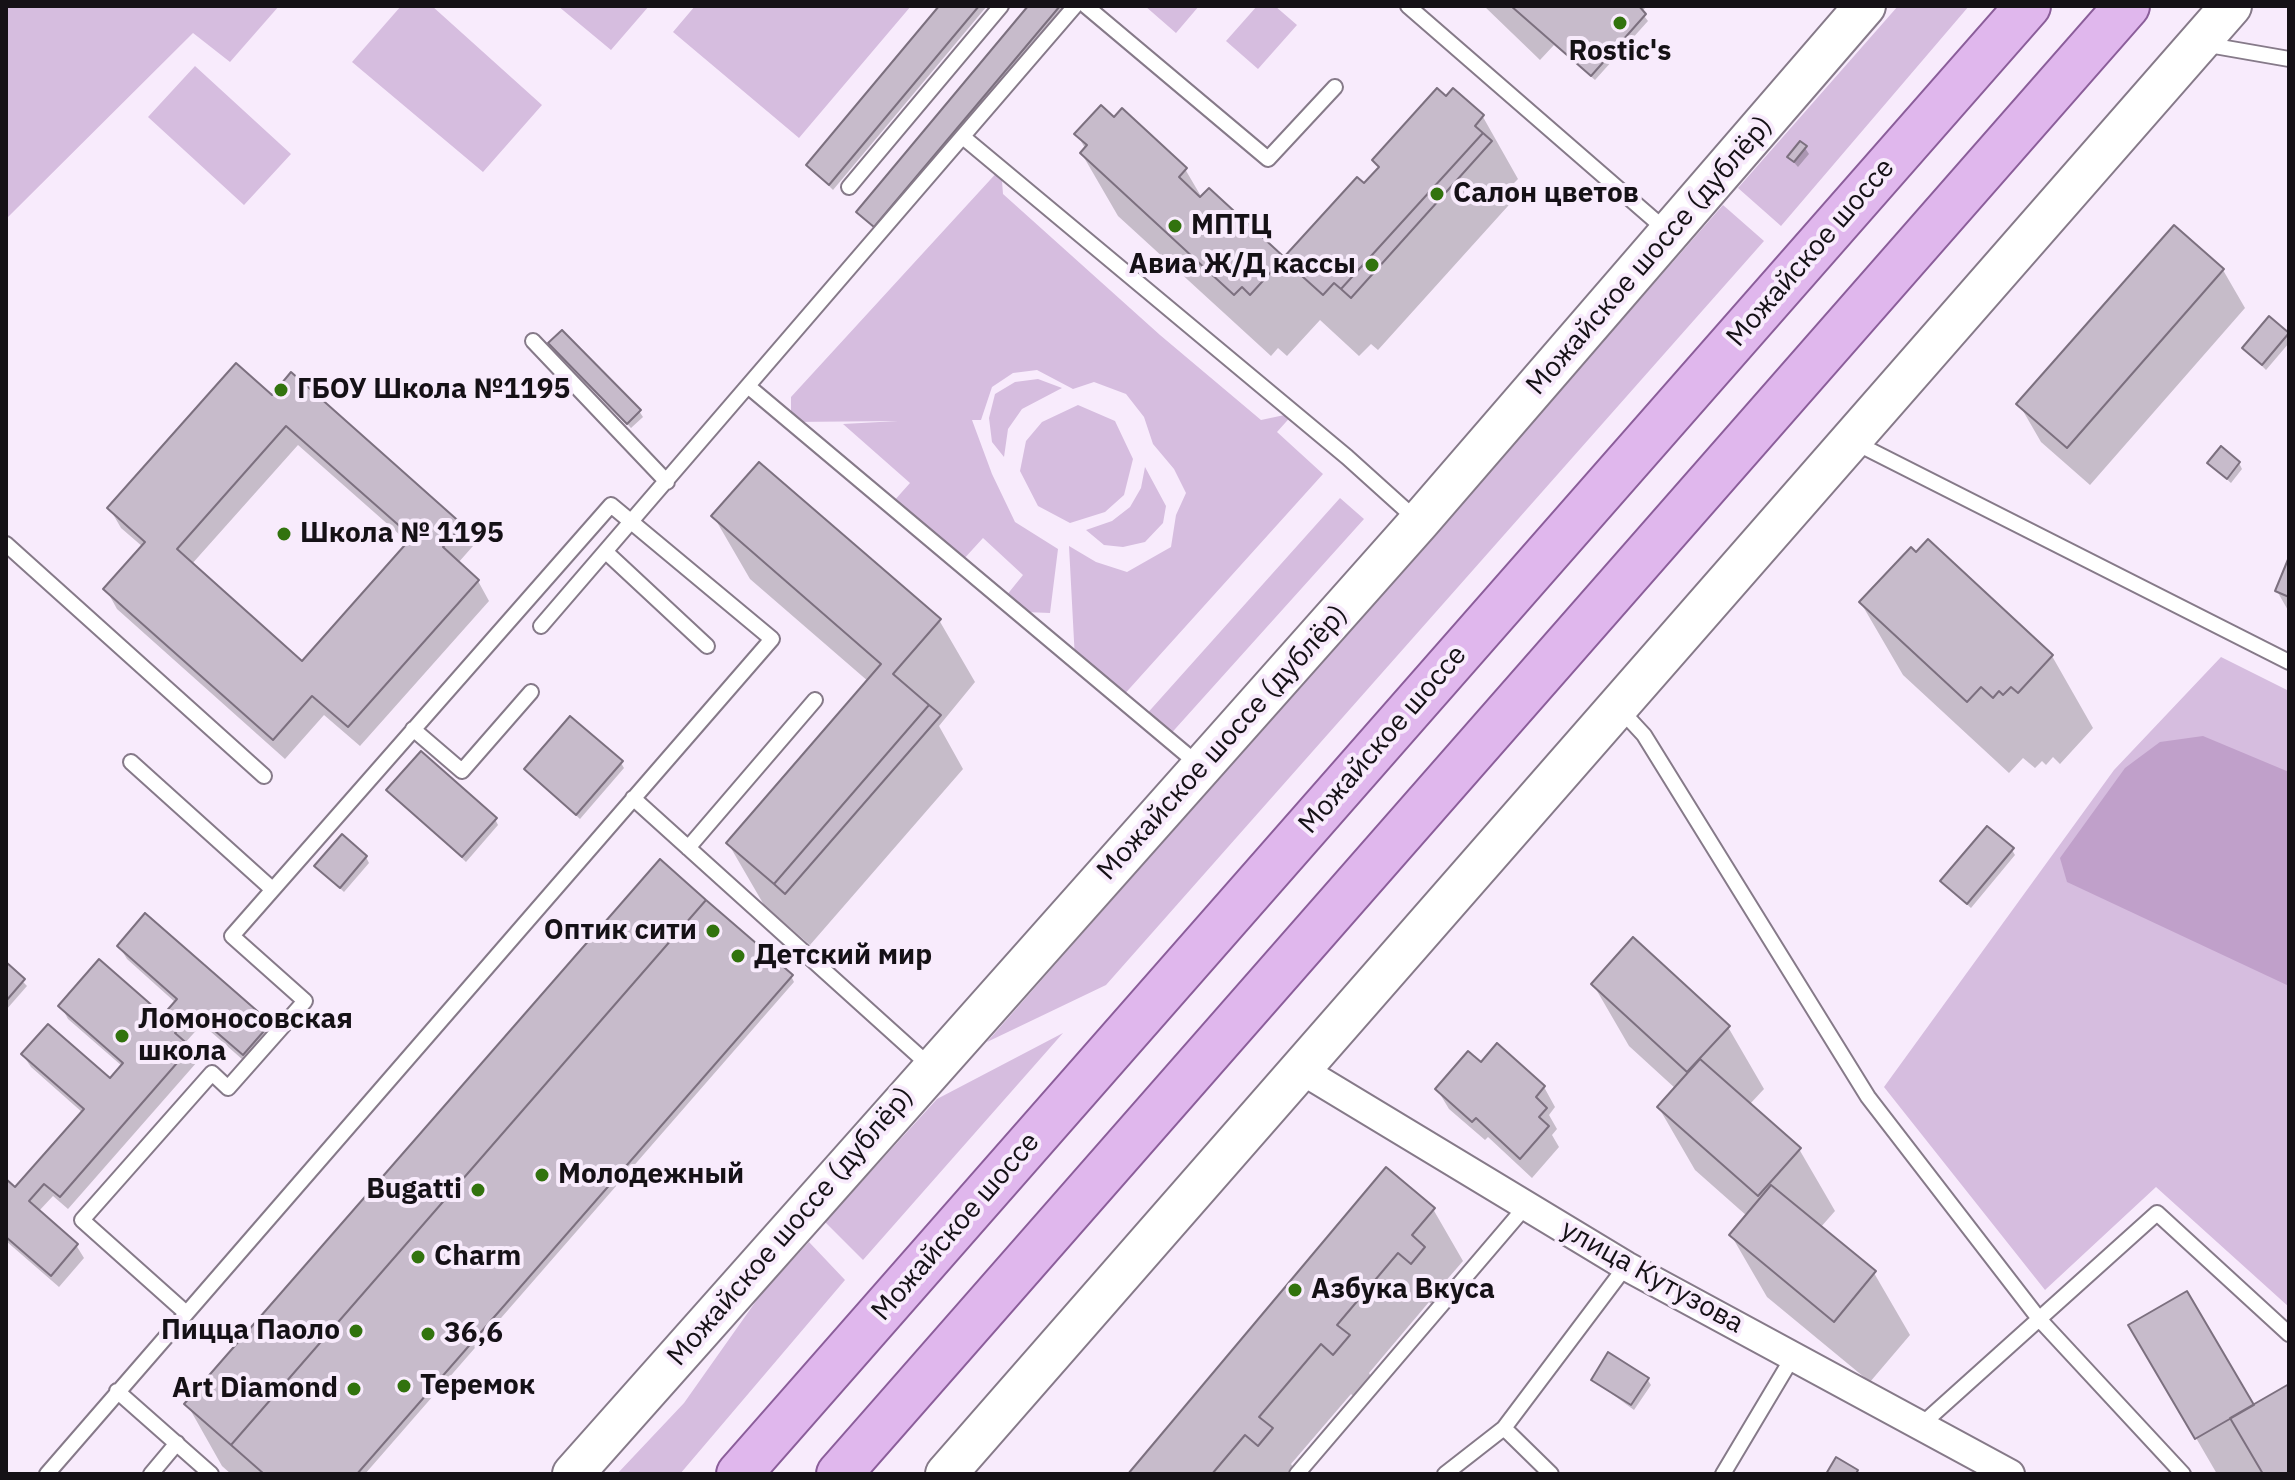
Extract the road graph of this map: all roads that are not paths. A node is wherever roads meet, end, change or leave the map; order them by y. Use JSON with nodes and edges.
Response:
{"nodes":[{"id":1,"x":1001,"y":6,"type":"edge"},
{"id":2,"x":1075,"y":6,"type":"edge"},
{"id":3,"x":1086,"y":6,"type":"edge"},
{"id":4,"x":1408,"y":6,"type":"edge"},
{"id":5,"x":1865,"y":6,"type":"edge"},
{"id":6,"x":2028,"y":6,"type":"edge"},
{"id":7,"x":2127,"y":6,"type":"edge"},
{"id":8,"x":2231,"y":6,"type":"edge"},
{"id":9,"x":2199,"y":43,"type":"junction"},
{"id":10,"x":2289,"y":59,"type":"edge"},
{"id":11,"x":1335,"y":87,"type":"dead end"},
{"id":12,"x":963,"y":137,"type":"junction"},
{"id":13,"x":849,"y":187,"type":"dead end"},
{"id":14,"x":1670,"y":234,"type":"junction"},
{"id":15,"x":533,"y":341,"type":"dead end"},
{"id":16,"x":749,"y":387,"type":"junction"},
{"id":17,"x":1850,"y":441,"type":"junction"},
{"id":18,"x":667,"y":482,"type":"junction"},
{"id":19,"x":632,"y":522,"type":"junction"},
{"id":20,"x":1419,"y":522,"type":"junction"},
{"id":21,"x":6,"y":544,"type":"edge"},
{"id":22,"x":606,"y":552,"type":"junction"},
{"id":23,"x":541,"y":626,"type":"dead end"},
{"id":24,"x":707,"y":646,"type":"dead end"},
{"id":25,"x":2289,"y":662,"type":"edge"},
{"id":26,"x":531,"y":692,"type":"dead end"},
{"id":27,"x":815,"y":700,"type":"dead end"},
{"id":28,"x":1617,"y":705,"type":"junction"},
{"id":29,"x":413,"y":729,"type":"junction"},
{"id":30,"x":131,"y":762,"type":"dead end"},
{"id":31,"x":1202,"y":768,"type":"junction"},
{"id":32,"x":264,"y":776,"type":"dead end"},
{"id":33,"x":633,"y":798,"type":"junction"},
{"id":34,"x":688,"y":848,"type":"junction"},
{"id":35,"x":272,"y":889,"type":"junction"},
{"id":36,"x":932,"y":1068,"type":"junction"},
{"id":37,"x":1300,"y":1069,"type":"junction"},
{"id":38,"x":1526,"y":1206,"type":"junction"},
{"id":39,"x":1626,"y":1266,"type":"junction"},
{"id":40,"x":185,"y":1312,"type":"junction"},
{"id":41,"x":2040,"y":1320,"type":"junction"},
{"id":42,"x":2289,"y":1334,"type":"edge"},
{"id":43,"x":1794,"y":1355,"type":"junction"},
{"id":44,"x":117,"y":1391,"type":"junction"},
{"id":45,"x":1920,"y":1426,"type":"junction"},
{"id":46,"x":1504,"y":1428,"type":"junction"},
{"id":47,"x":177,"y":1443,"type":"junction"},
{"id":48,"x":47,"y":1474,"type":"edge"},
{"id":49,"x":151,"y":1474,"type":"edge"},
{"id":50,"x":211,"y":1474,"type":"edge"},
{"id":51,"x":573,"y":1474,"type":"edge"},
{"id":52,"x":739,"y":1474,"type":"edge"},
{"id":53,"x":839,"y":1474,"type":"edge"},
{"id":54,"x":946,"y":1474,"type":"edge"},
{"id":55,"x":1297,"y":1474,"type":"edge"},
{"id":56,"x":1445,"y":1474,"type":"edge"},
{"id":57,"x":1551,"y":1474,"type":"edge"},
{"id":58,"x":1723,"y":1474,"type":"edge"},
{"id":59,"x":2010,"y":1474,"type":"edge"},
{"id":60,"x":2183,"y":1474,"type":"edge"}],
"edges":[{"from":1,"to":13,"type":"lane"},
{"from":2,"to":12,"type":"lane"},
{"from":3,"to":11,"type":"lane"},
{"from":4,"to":14,"type":"lane"},
{"from":5,"to":14,"type":"main road","name":"Можайское шоссе (дублёр)"},
{"from":6,"to":52,"type":"main road","name":"Можайское шоссе"},
{"from":7,"to":53,"type":"main road"},
{"from":8,"to":9,"type":"main road"},
{"from":9,"to":10,"type":"lane"},
{"from":9,"to":17,"type":"main road"},
{"from":12,"to":16,"type":"lane"},
{"from":12,"to":20,"type":"lane"},
{"from":14,"to":20,"type":"main road","name":"Можайское шоссе (дублёр)"},
{"from":15,"to":18,"type":"lane"},
{"from":16,"to":18,"type":"lane"},
{"from":16,"to":31,"type":"lane"},
{"from":17,"to":25,"type":"lane"},
{"from":17,"to":28,"type":"main road"},
{"from":18,"to":19,"type":"lane"},
{"from":19,"to":22,"type":"lane"},
{"from":19,"to":29,"type":"lane"},
{"from":19,"to":33,"type":"lane"},
{"from":20,"to":31,"type":"main road","name":"Можайское шоссе (дублёр)"},
{"from":21,"to":32,"type":"lane"},
{"from":22,"to":23,"type":"lane"},
{"from":22,"to":24,"type":"lane"},
{"from":26,"to":29,"type":"lane"},
{"from":27,"to":34,"type":"lane"},
{"from":28,"to":37,"type":"main road"},
{"from":28,"to":41,"type":"lane"},
{"from":29,"to":35,"type":"lane"},
{"from":30,"to":35,"type":"lane"},
{"from":31,"to":36,"type":"main road","name":"Можайское шоссе (дублёр)"},
{"from":33,"to":34,"type":"lane"},
{"from":33,"to":40,"type":"lane"},
{"from":34,"to":36,"type":"lane"},
{"from":35,"to":40,"type":"lane"},
{"from":36,"to":51,"type":"main road","name":"Можайское шоссе (дублёр)"},
{"from":37,"to":38,"type":"street","name":"улица Кутузова"},
{"from":37,"to":54,"type":"main road"},
{"from":38,"to":39,"type":"street","name":"улица Кутузова"},
{"from":38,"to":55,"type":"lane"},
{"from":39,"to":43,"type":"street","name":"улица Кутузова"},
{"from":39,"to":46,"type":"lane"},
{"from":40,"to":44,"type":"lane"},
{"from":41,"to":42,"type":"lane"},
{"from":41,"to":45,"type":"lane"},
{"from":41,"to":60,"type":"lane"},
{"from":43,"to":45,"type":"street","name":"улица Кутузова"},
{"from":43,"to":58,"type":"lane"},
{"from":44,"to":47,"type":"lane"},
{"from":44,"to":48,"type":"lane"},
{"from":45,"to":59,"type":"street","name":"улица Кутузова"},
{"from":46,"to":56,"type":"lane"},
{"from":46,"to":57,"type":"lane"},
{"from":47,"to":49,"type":"lane"},
{"from":47,"to":50,"type":"lane"}]}
